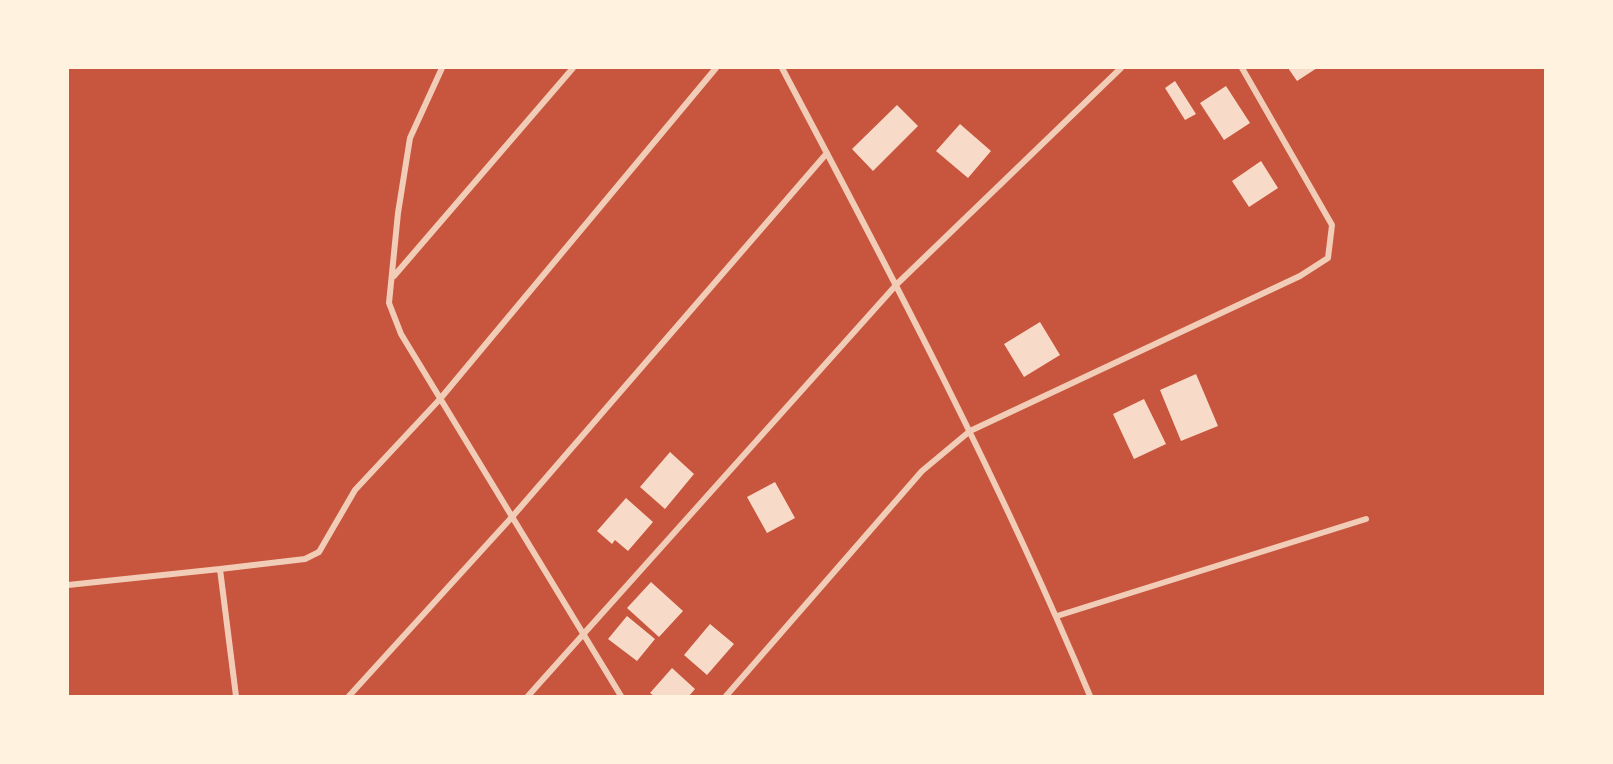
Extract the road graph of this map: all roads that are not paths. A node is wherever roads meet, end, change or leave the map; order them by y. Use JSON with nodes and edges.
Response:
{"nodes":[{"id":1,"x":442,"y":68,"type":"edge"},
{"id":2,"x":573,"y":68,"type":"edge"},
{"id":3,"x":716,"y":68,"type":"edge"},
{"id":4,"x":782,"y":68,"type":"edge"},
{"id":5,"x":1120,"y":68,"type":"edge"},
{"id":6,"x":1242,"y":68,"type":"edge"},
{"id":7,"x":827,"y":153,"type":"junction"},
{"id":8,"x":393,"y":277,"type":"junction"},
{"id":9,"x":897,"y":284,"type":"junction"},
{"id":10,"x":440,"y":399,"type":"junction"},
{"id":11,"x":970,"y":431,"type":"junction"},
{"id":12,"x":512,"y":517,"type":"junction"},
{"id":13,"x":1366,"y":519,"type":"dead end"},
{"id":14,"x":220,"y":568,"type":"junction"},
{"id":15,"x":68,"y":585,"type":"edge"},
{"id":16,"x":1057,"y":616,"type":"junction"},
{"id":17,"x":583,"y":635,"type":"junction"},
{"id":18,"x":236,"y":696,"type":"edge"},
{"id":19,"x":349,"y":696,"type":"edge"},
{"id":20,"x":528,"y":696,"type":"edge"},
{"id":21,"x":621,"y":696,"type":"edge"},
{"id":22,"x":726,"y":696,"type":"edge"},
{"id":23,"x":1090,"y":696,"type":"edge"}],
"edges":[{"from":1,"to":8,"type":"street"},
{"from":2,"to":8,"type":"street"},
{"from":3,"to":10,"type":"street"},
{"from":4,"to":7,"type":"street"},
{"from":5,"to":9,"type":"street"},
{"from":6,"to":11,"type":"street"},
{"from":7,"to":9,"type":"street"},
{"from":7,"to":12,"type":"street"},
{"from":8,"to":10,"type":"street"},
{"from":9,"to":11,"type":"street"},
{"from":9,"to":17,"type":"street"},
{"from":10,"to":12,"type":"street"},
{"from":10,"to":14,"type":"street"},
{"from":11,"to":16,"type":"street"},
{"from":11,"to":22,"type":"street"},
{"from":12,"to":17,"type":"street"},
{"from":12,"to":19,"type":"street"},
{"from":13,"to":16,"type":"street"},
{"from":14,"to":15,"type":"street"},
{"from":14,"to":18,"type":"street"},
{"from":16,"to":23,"type":"street"},
{"from":17,"to":20,"type":"street"},
{"from":17,"to":21,"type":"street"}]}
